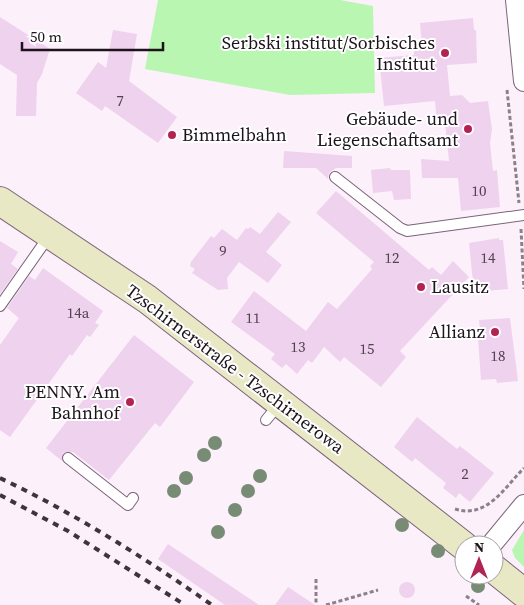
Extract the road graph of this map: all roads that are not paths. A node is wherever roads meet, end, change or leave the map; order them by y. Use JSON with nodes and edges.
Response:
{"nodes":[{"id":1,"x":516,"y":0,"type":"edge"},
{"id":2,"x":515,"y":81,"type":"edge"},
{"id":3,"x":335,"y":177,"type":"dead end"},
{"id":4,"x":0,"y":201,"type":"edge"},
{"id":5,"x":522,"y":214,"type":"edge"},
{"id":6,"x":51,"y":233,"type":"junction"},
{"id":7,"x":0,"y":306,"type":"edge"},
{"id":8,"x":68,"y":458,"type":"dead end"},
{"id":9,"x":133,"y":498,"type":"dead end"},
{"id":10,"x":524,"y":505,"type":"edge"},
{"id":11,"x":499,"y":535,"type":"edge"},
{"id":12,"x":454,"y":539,"type":"edge"},
{"id":13,"x":504,"y":577,"type":"edge"},
{"id":14,"x":524,"y":593,"type":"edge"}],
"edges":[{"from":1,"to":2,"type":"street"},
{"from":3,"to":5,"type":"lane"},
{"from":4,"to":6,"type":"street","name":"Tzschirnerstraße - Tzschirnerowa"},
{"from":6,"to":7,"type":"lane"},
{"from":6,"to":12,"type":"street","name":"Tzschirnerstraße - Tzschirnerowa"},
{"from":8,"to":9,"type":"lane"},
{"from":10,"to":11,"type":"street"},
{"from":13,"to":14,"type":"street"}]}
